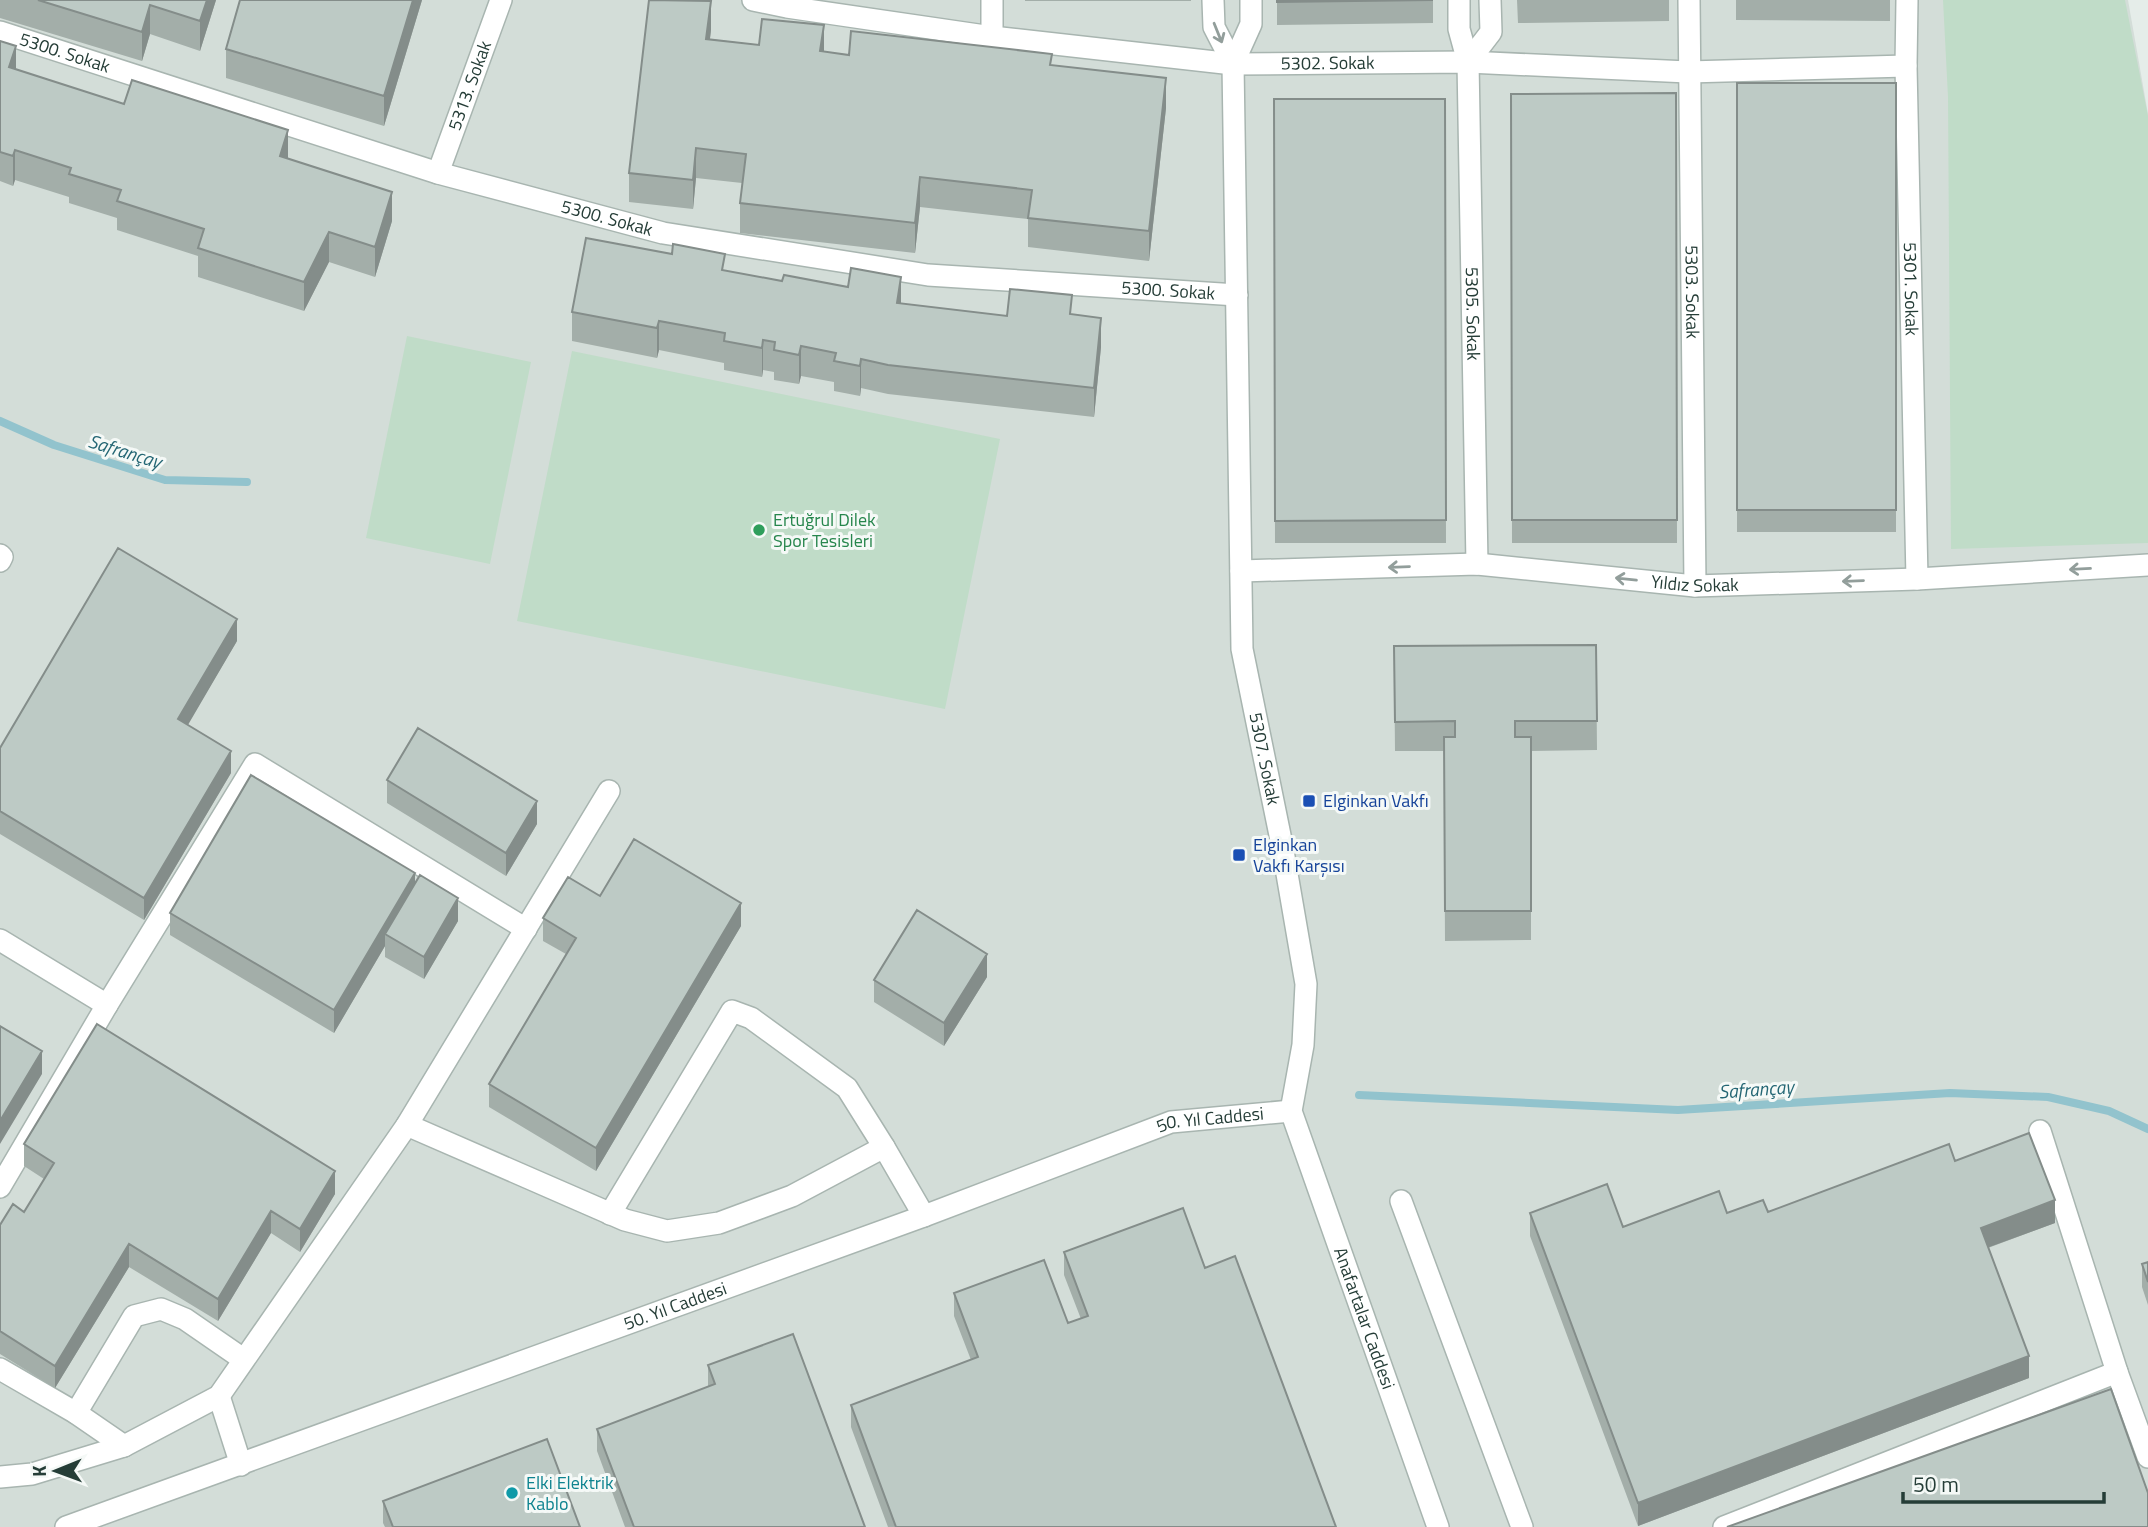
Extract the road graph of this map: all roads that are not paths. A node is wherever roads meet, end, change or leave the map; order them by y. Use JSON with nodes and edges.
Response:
{"nodes":[{"id":1,"x":501,"y":0,"type":"edge"},
{"id":2,"x":753,"y":0,"type":"edge"},
{"id":3,"x":992,"y":0,"type":"edge"},
{"id":4,"x":1213,"y":0,"type":"edge"},
{"id":5,"x":1251,"y":0,"type":"edge"},
{"id":6,"x":1459,"y":0,"type":"edge"},
{"id":7,"x":1490,"y":0,"type":"edge"},
{"id":8,"x":1689,"y":0,"type":"edge"},
{"id":9,"x":1907,"y":0,"type":"edge"},
{"id":10,"x":787,"y":4,"type":"edge"},
{"id":11,"x":0,"y":32,"type":"edge"},
{"id":12,"x":992,"y":37,"type":"junction"},
{"id":13,"x":1468,"y":62,"type":"junction"},
{"id":14,"x":1233,"y":64,"type":"junction"},
{"id":15,"x":1906,"y":66,"type":"junction"},
{"id":16,"x":1688,"y":72,"type":"junction"},
{"id":17,"x":438,"y":173,"type":"junction"},
{"id":18,"x":1237,"y":295,"type":"junction"},
{"id":19,"x":0,"y":555,"type":"edge"},
{"id":20,"x":0,"y":561,"type":"edge"},
{"id":21,"x":1477,"y":564,"type":"junction"},
{"id":22,"x":2148,"y":565,"type":"edge"},
{"id":23,"x":1241,"y":571,"type":"junction"},
{"id":24,"x":1917,"y":579,"type":"junction"},
{"id":25,"x":1695,"y":586,"type":"junction"},
{"id":26,"x":609,"y":791,"type":"dead end"},
{"id":27,"x":526,"y":929,"type":"junction"},
{"id":28,"x":0,"y":940,"type":"edge"},
{"id":29,"x":107,"y":1005,"type":"junction"},
{"id":30,"x":1291,"y":1111,"type":"junction"},
{"id":31,"x":407,"y":1125,"type":"junction"},
{"id":32,"x":2040,"y":1131,"type":"dead end"},
{"id":33,"x":884,"y":1147,"type":"junction"},
{"id":34,"x":0,"y":1187,"type":"edge"},
{"id":35,"x":1401,"y":1201,"type":"dead end"},
{"id":36,"x":610,"y":1214,"type":"junction"},
{"id":37,"x":925,"y":1216,"type":"junction"},
{"id":38,"x":243,"y":1359,"type":"junction"},
{"id":39,"x":0,"y":1369,"type":"edge"},
{"id":40,"x":2117,"y":1372,"type":"junction"},
{"id":41,"x":219,"y":1396,"type":"junction"},
{"id":42,"x":76,"y":1413,"type":"junction"},
{"id":43,"x":124,"y":1447,"type":"junction"},
{"id":44,"x":2148,"y":1457,"type":"edge"},
{"id":45,"x":241,"y":1465,"type":"junction"},
{"id":46,"x":0,"y":1477,"type":"edge"},
{"id":47,"x":66,"y":1527,"type":"edge"},
{"id":48,"x":1438,"y":1527,"type":"edge"},
{"id":49,"x":1522,"y":1527,"type":"edge"},
{"id":50,"x":1724,"y":1527,"type":"edge"}],
"edges":[{"from":1,"to":17,"type":"street","name":"5313. Sokak"},
{"from":2,"to":10,"type":"street","name":"5302. Sokak"},
{"from":3,"to":12,"type":"street"},
{"from":4,"to":14,"type":"street","one_way":true},
{"from":5,"to":14,"type":"street"},
{"from":6,"to":13,"type":"street","name":"5305. Sokak"},
{"from":7,"to":13,"type":"street"},
{"from":8,"to":16,"type":"street","name":"5303. Sokak"},
{"from":9,"to":15,"type":"street","name":"5301. Sokak"},
{"from":10,"to":12,"type":"street","name":"5302. Sokak"},
{"from":11,"to":17,"type":"street","name":"5300. Sokak"},
{"from":12,"to":14,"type":"street","name":"5302. Sokak"},
{"from":13,"to":14,"type":"street","name":"5302. Sokak"},
{"from":13,"to":16,"type":"street","name":"5302. Sokak"},
{"from":13,"to":21,"type":"street","name":"5305. Sokak"},
{"from":14,"to":18,"type":"street","name":"5307. Sokak"},
{"from":15,"to":16,"type":"street","name":"5302. Sokak"},
{"from":15,"to":24,"type":"street","name":"5301. Sokak"},
{"from":16,"to":25,"type":"street","name":"5303. Sokak"},
{"from":17,"to":18,"type":"street","name":"5300. Sokak"},
{"from":18,"to":23,"type":"street","name":"5307. Sokak"},
{"from":19,"to":20,"type":"street"},
{"from":21,"to":23,"type":"street","name":"Yıldız Sokak","one_way":true},
{"from":25,"to":21,"type":"street","name":"Yıldız Sokak","one_way":true},
{"from":22,"to":24,"type":"street","name":"Yıldız Sokak","one_way":true},
{"from":23,"to":30,"type":"street","name":"5307. Sokak"},
{"from":24,"to":25,"type":"street","name":"Yıldız Sokak","one_way":true},
{"from":26,"to":27,"type":"street"},
{"from":27,"to":29,"type":"street"},
{"from":27,"to":31,"type":"street"},
{"from":28,"to":29,"type":"street"},
{"from":29,"to":34,"type":"street"},
{"from":30,"to":37,"type":"street","name":"50. Yıl Caddesi"},
{"from":30,"to":48,"type":"street","name":"Anafartalar Caddesi"},
{"from":31,"to":36,"type":"street"},
{"from":31,"to":38,"type":"street"},
{"from":32,"to":40,"type":"street"},
{"from":33,"to":36,"type":"street"},
{"from":33,"to":36,"type":"street"},
{"from":33,"to":37,"type":"street"},
{"from":35,"to":49,"type":"street"},
{"from":37,"to":45,"type":"street","name":"50. Yıl Caddesi"},
{"from":38,"to":41,"type":"street"},
{"from":38,"to":42,"type":"street"},
{"from":39,"to":42,"type":"street"},
{"from":40,"to":44,"type":"street"},
{"from":40,"to":50,"type":"street"},
{"from":41,"to":43,"type":"street"},
{"from":41,"to":45,"type":"street"},
{"from":42,"to":43,"type":"street"},
{"from":43,"to":46,"type":"street"},
{"from":45,"to":47,"type":"street","name":"50. Yıl Caddesi"}]}
